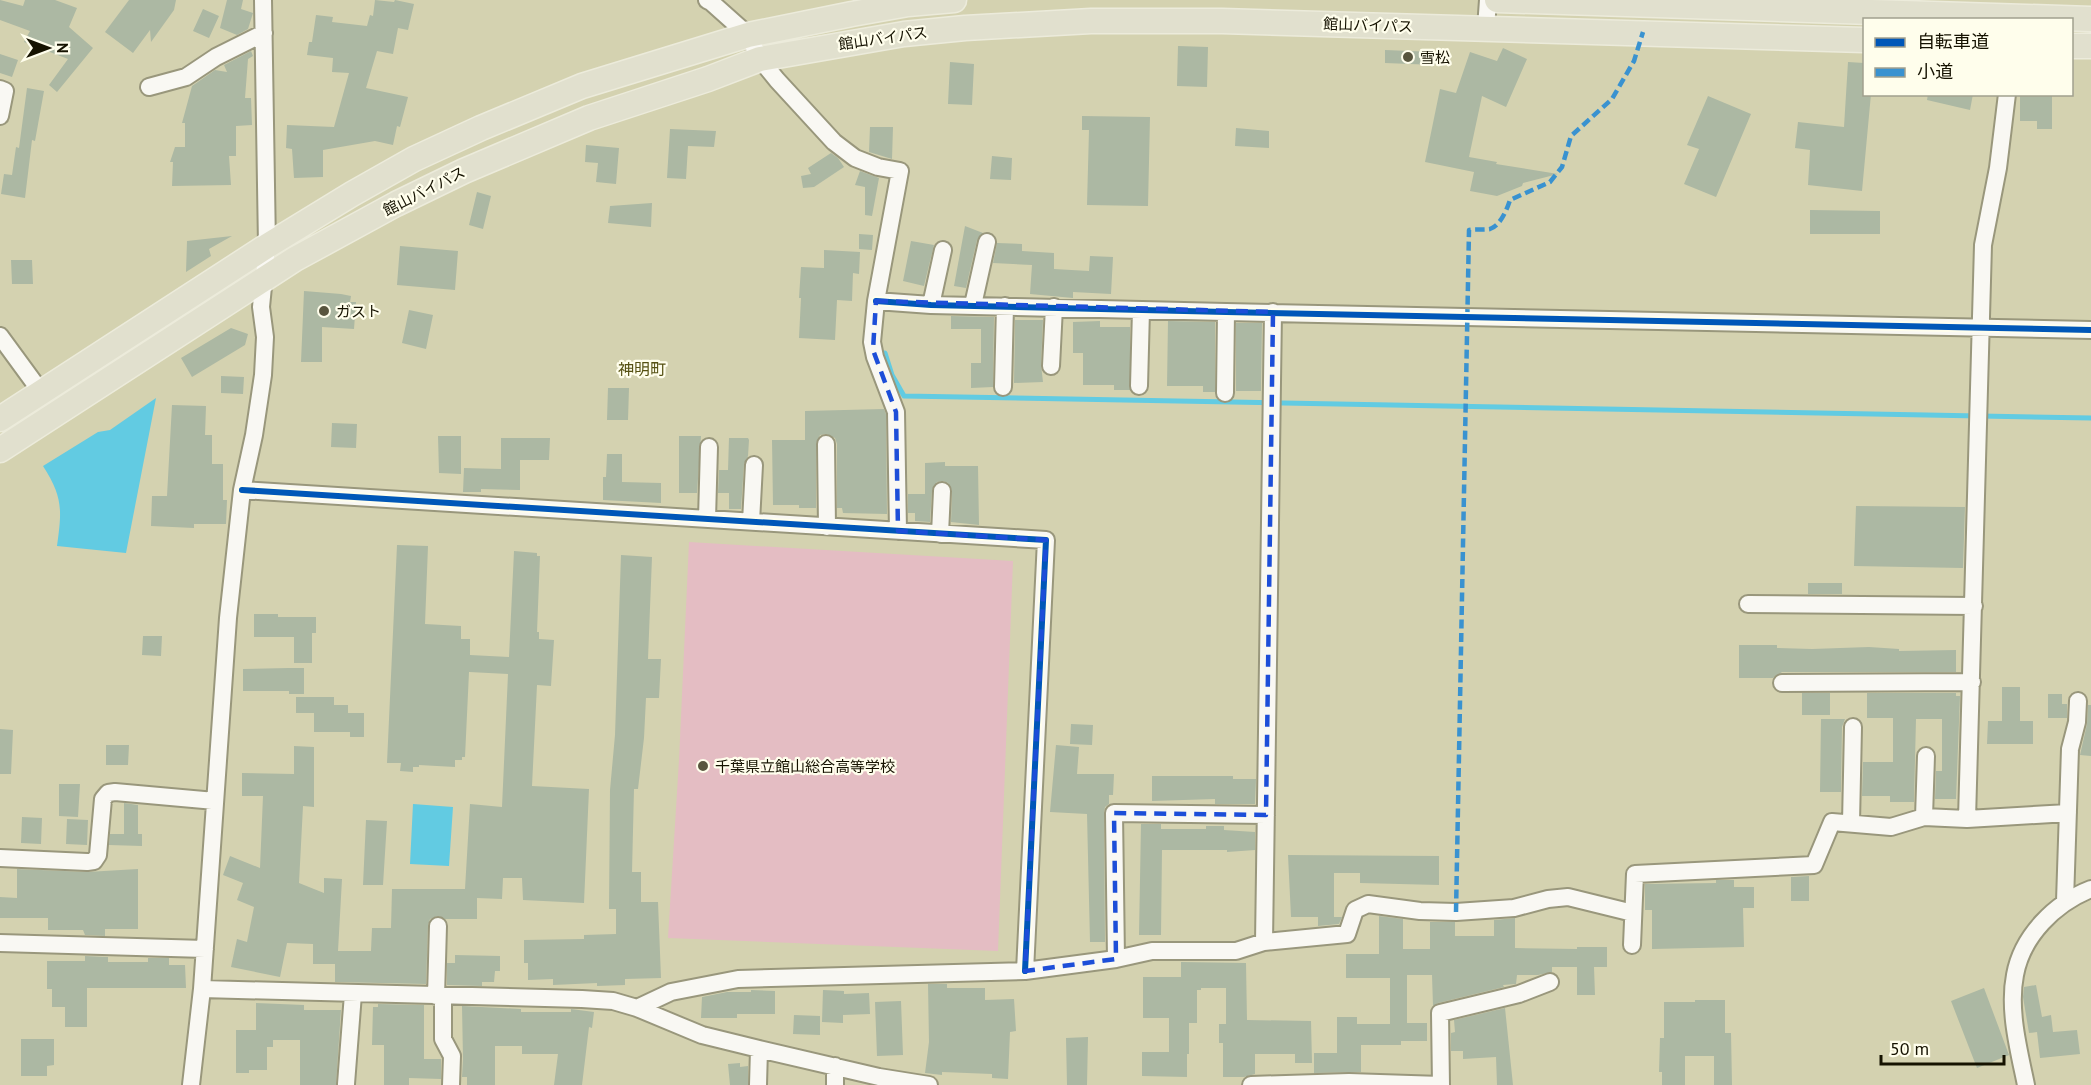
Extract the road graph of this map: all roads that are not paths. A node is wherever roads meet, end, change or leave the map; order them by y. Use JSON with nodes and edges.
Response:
{"nodes":[{"id":1,"x":264,"y":0,"type":"edge"},
{"id":2,"x":707,"y":0,"type":"edge"},
{"id":3,"x":954,"y":0,"type":"edge"},
{"id":4,"x":1488,"y":0,"type":"edge"},
{"id":5,"x":1497,"y":0,"type":"edge"},
{"id":6,"x":1718,"y":3,"type":"edge"},
{"id":7,"x":849,"y":7,"type":"edge"},
{"id":8,"x":2068,"y":18,"type":"edge"},
{"id":9,"x":2073,"y":18,"type":"edge"},
{"id":10,"x":2091,"y":19,"type":"edge"},
{"id":11,"x":1486,"y":28,"type":"junction"},
{"id":12,"x":264,"y":33,"type":"junction"},
{"id":13,"x":748,"y":35,"type":"junction"},
{"id":14,"x":1863,"y":40,"type":"edge"},
{"id":15,"x":2073,"y":46,"type":"edge"},
{"id":16,"x":2091,"y":46,"type":"edge"},
{"id":17,"x":760,"y":59,"type":"junction"},
{"id":18,"x":149,"y":87,"type":"dead end"},
{"id":19,"x":0,"y":89,"type":"edge"},
{"id":20,"x":2007,"y":96,"type":"edge"},
{"id":21,"x":0,"y":116,"type":"edge"},
{"id":22,"x":987,"y":242,"type":"dead end"},
{"id":23,"x":267,"y":246,"type":"junction"},
{"id":24,"x":943,"y":250,"type":"dead end"},
{"id":25,"x":263,"y":280,"type":"junction"},
{"id":26,"x":876,"y":301,"type":"junction"},
{"id":27,"x":931,"y":305,"type":"junction"},
{"id":28,"x":973,"y":305,"type":"junction"},
{"id":29,"x":1005,"y":306,"type":"junction"},
{"id":30,"x":1054,"y":307,"type":"junction"},
{"id":31,"x":1141,"y":310,"type":"junction"},
{"id":32,"x":1226,"y":312,"type":"junction"},
{"id":33,"x":1273,"y":312,"type":"junction"},
{"id":34,"x":1981,"y":329,"type":"junction"},
{"id":35,"x":2091,"y":330,"type":"edge"},
{"id":36,"x":0,"y":336,"type":"edge"},
{"id":37,"x":1051,"y":366,"type":"dead end"},
{"id":38,"x":1139,"y":386,"type":"dead end"},
{"id":39,"x":1003,"y":387,"type":"dead end"},
{"id":40,"x":41,"y":392,"type":"junction"},
{"id":41,"x":1225,"y":393,"type":"dead end"},
{"id":42,"x":0,"y":419,"type":"edge"},
{"id":43,"x":826,"y":444,"type":"dead end"},
{"id":44,"x":709,"y":447,"type":"dead end"},
{"id":45,"x":0,"y":450,"type":"edge"},
{"id":46,"x":754,"y":465,"type":"dead end"},
{"id":47,"x":242,"y":490,"type":"junction"},
{"id":48,"x":942,"y":491,"type":"dead end"},
{"id":49,"x":707,"y":519,"type":"junction"},
{"id":50,"x":751,"y":522,"type":"junction"},
{"id":51,"x":827,"y":527,"type":"junction"},
{"id":52,"x":898,"y":531,"type":"junction"},
{"id":53,"x":940,"y":534,"type":"junction"},
{"id":54,"x":1748,"y":604,"type":"dead end"},
{"id":55,"x":1974,"y":606,"type":"junction"},
{"id":56,"x":1972,"y":682,"type":"junction"},
{"id":57,"x":1782,"y":683,"type":"dead end"},
{"id":58,"x":2078,"y":701,"type":"dead end"},
{"id":59,"x":1853,"y":727,"type":"dead end"},
{"id":60,"x":1926,"y":756,"type":"dead end"},
{"id":61,"x":215,"y":801,"type":"junction"},
{"id":62,"x":2068,"y":813,"type":"junction"},
{"id":63,"x":1266,"y":815,"type":"junction"},
{"id":64,"x":1924,"y":817,"type":"junction"},
{"id":65,"x":1967,"y":819,"type":"junction"},
{"id":66,"x":1851,"y":824,"type":"junction"},
{"id":67,"x":0,"y":858,"type":"edge"},
{"id":68,"x":2091,"y":889,"type":"edge"},
{"id":69,"x":2065,"y":902,"type":"junction"},
{"id":70,"x":1633,"y":913,"type":"junction"},
{"id":71,"x":438,"y":926,"type":"dead end"},
{"id":72,"x":0,"y":942,"type":"edge"},
{"id":73,"x":1264,"y":942,"type":"junction"},
{"id":74,"x":1632,"y":945,"type":"dead end"},
{"id":75,"x":205,"y":949,"type":"junction"},
{"id":76,"x":1116,"y":959,"type":"junction"},
{"id":77,"x":1025,"y":971,"type":"junction"},
{"id":78,"x":1550,"y":982,"type":"dead end"},
{"id":79,"x":202,"y":989,"type":"junction"},
{"id":80,"x":353,"y":994,"type":"junction"},
{"id":81,"x":439,"y":996,"type":"junction"},
{"id":82,"x":637,"y":1008,"type":"junction"},
{"id":83,"x":759,"y":1049,"type":"junction"},
{"id":84,"x":835,"y":1066,"type":"junction"},
{"id":85,"x":346,"y":1084,"type":"edge"},
{"id":86,"x":191,"y":1085,"type":"edge"},
{"id":87,"x":451,"y":1085,"type":"edge"},
{"id":88,"x":758,"y":1085,"type":"edge"},
{"id":89,"x":835,"y":1085,"type":"edge"},
{"id":90,"x":929,"y":1085,"type":"edge"},
{"id":91,"x":1251,"y":1085,"type":"edge"},
{"id":92,"x":1441,"y":1085,"type":"edge"},
{"id":93,"x":2026,"y":1085,"type":"edge"}],
"edges":[{"from":1,"to":12,"type":"street"},
{"from":2,"to":13,"type":"street"},
{"from":3,"to":7,"type":"highway","name":"館山バイパス"},
{"from":4,"to":11,"type":"street"},
{"from":5,"to":6,"type":"highway"},
{"from":6,"to":8,"type":"highway"},
{"from":7,"to":13,"type":"highway","name":"館山バイパス"},
{"from":9,"to":10,"type":"highway"},
{"from":11,"to":14,"type":"highway","name":"館山バイパス"},
{"from":11,"to":17,"type":"highway","name":"館山バイパス"},
{"from":12,"to":18,"type":"street"},
{"from":12,"to":23,"type":"street"},
{"from":13,"to":17,"type":"street"},
{"from":13,"to":23,"type":"highway","name":"館山バイパス"},
{"from":15,"to":16,"type":"highway"},
{"from":17,"to":25,"type":"highway","name":"館山バイパス"},
{"from":17,"to":26,"type":"street"},
{"from":19,"to":21,"type":"street"},
{"from":20,"to":34,"type":"street"},
{"from":22,"to":28,"type":"street"},
{"from":23,"to":25,"type":"street"},
{"from":23,"to":40,"type":"highway","name":"館山バイパス"},
{"from":24,"to":27,"type":"street"},
{"from":25,"to":45,"type":"highway","name":"館山バイパス"},
{"from":25,"to":47,"type":"street"},
{"from":26,"to":27,"type":"street"},
{"from":26,"to":52,"type":"street"},
{"from":27,"to":28,"type":"street"},
{"from":28,"to":29,"type":"street"},
{"from":29,"to":30,"type":"street"},
{"from":29,"to":39,"type":"street"},
{"from":30,"to":31,"type":"street"},
{"from":30,"to":37,"type":"street"},
{"from":31,"to":32,"type":"street"},
{"from":31,"to":38,"type":"street"},
{"from":32,"to":33,"type":"street"},
{"from":32,"to":41,"type":"street"},
{"from":33,"to":34,"type":"street"},
{"from":33,"to":63,"type":"street"},
{"from":34,"to":35,"type":"street"},
{"from":34,"to":55,"type":"street"},
{"from":36,"to":40,"type":"street"},
{"from":40,"to":42,"type":"highway","name":"館山バイパス"},
{"from":43,"to":51,"type":"street"},
{"from":44,"to":49,"type":"street"},
{"from":46,"to":50,"type":"street"},
{"from":47,"to":49,"type":"street"},
{"from":47,"to":61,"type":"street"},
{"from":48,"to":53,"type":"street"},
{"from":49,"to":50,"type":"street"},
{"from":50,"to":51,"type":"street"},
{"from":51,"to":52,"type":"street"},
{"from":52,"to":53,"type":"street"},
{"from":53,"to":77,"type":"street"},
{"from":54,"to":55,"type":"street"},
{"from":55,"to":56,"type":"street"},
{"from":56,"to":57,"type":"street"},
{"from":56,"to":65,"type":"street"},
{"from":58,"to":62,"type":"street"},
{"from":59,"to":66,"type":"street"},
{"from":60,"to":64,"type":"street"},
{"from":61,"to":67,"type":"street"},
{"from":61,"to":75,"type":"street"},
{"from":62,"to":65,"type":"street"},
{"from":62,"to":69,"type":"street"},
{"from":63,"to":73,"type":"street"},
{"from":63,"to":76,"type":"street"},
{"from":64,"to":65,"type":"street"},
{"from":64,"to":66,"type":"street"},
{"from":66,"to":70,"type":"street"},
{"from":68,"to":69,"type":"street"},
{"from":69,"to":93,"type":"street"},
{"from":70,"to":73,"type":"street"},
{"from":70,"to":74,"type":"street"},
{"from":71,"to":81,"type":"street"},
{"from":72,"to":75,"type":"street"},
{"from":73,"to":76,"type":"street"},
{"from":75,"to":79,"type":"street"},
{"from":76,"to":77,"type":"street"},
{"from":77,"to":82,"type":"street"},
{"from":78,"to":92,"type":"street"},
{"from":79,"to":80,"type":"street"},
{"from":79,"to":86,"type":"street"},
{"from":80,"to":81,"type":"street"},
{"from":80,"to":85,"type":"street"},
{"from":81,"to":82,"type":"street"},
{"from":81,"to":87,"type":"street"},
{"from":82,"to":83,"type":"street"},
{"from":83,"to":84,"type":"street"},
{"from":83,"to":88,"type":"street"},
{"from":84,"to":89,"type":"street"},
{"from":84,"to":90,"type":"street"},
{"from":91,"to":92,"type":"street"}]}
